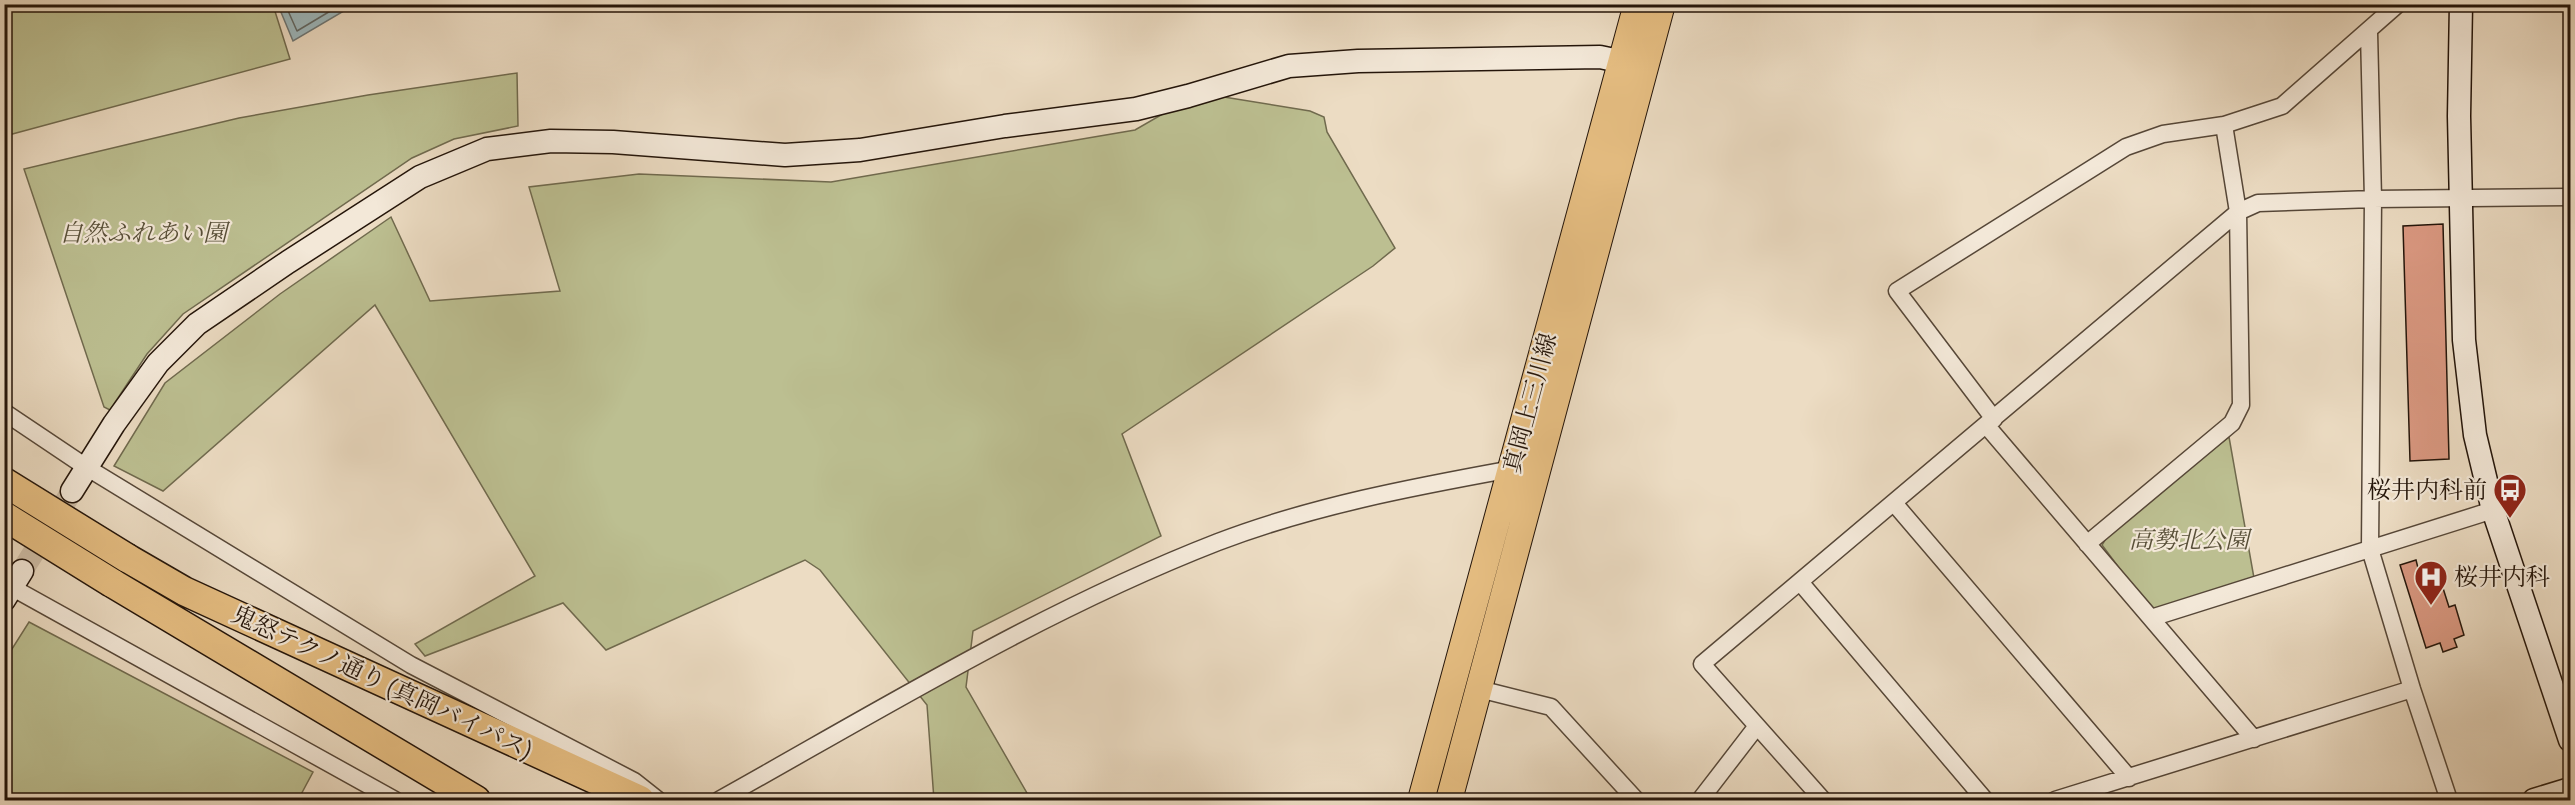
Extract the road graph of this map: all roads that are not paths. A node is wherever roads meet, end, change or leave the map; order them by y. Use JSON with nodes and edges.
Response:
{"nodes":[{"id":1,"x":1637,"y":4,"type":"edge"},
{"id":2,"x":1662,"y":4,"type":"edge"},
{"id":3,"x":2398,"y":4,"type":"edge"},
{"id":4,"x":2461,"y":4,"type":"edge"},
{"id":5,"x":2369,"y":32,"type":"junction"},
{"id":6,"x":1633,"y":64,"type":"junction"},
{"id":7,"x":2224,"y":124,"type":"junction"},
{"id":8,"x":2571,"y":197,"type":"edge"},
{"id":9,"x":2461,"y":198,"type":"junction"},
{"id":10,"x":2373,"y":199,"type":"junction"},
{"id":11,"x":2238,"y":212,"type":"junction"},
{"id":12,"x":4,"y":412,"type":"edge"},
{"id":13,"x":1990,"y":422,"type":"junction"},
{"id":14,"x":86,"y":467,"type":"junction"},
{"id":15,"x":1512,"y":469,"type":"junction"},
{"id":16,"x":4,"y":482,"type":"edge"},
{"id":17,"x":72,"y":491,"type":"tunnel mouth"},
{"id":18,"x":1894,"y":503,"type":"junction"},
{"id":19,"x":2493,"y":510,"type":"junction"},
{"id":20,"x":4,"y":516,"type":"edge"},
{"id":21,"x":2087,"y":544,"type":"junction"},
{"id":22,"x":2370,"y":549,"type":"junction"},
{"id":23,"x":1800,"y":582,"type":"junction"},
{"id":24,"x":11,"y":585,"type":"edge"},
{"id":25,"x":2151,"y":618,"type":"junction"},
{"id":26,"x":1479,"y":689,"type":"junction"},
{"id":27,"x":2412,"y":689,"type":"junction"},
{"id":28,"x":1757,"y":726,"type":"junction"},
{"id":29,"x":2254,"y":739,"type":"junction"},
{"id":30,"x":2571,"y":740,"type":"edge"},
{"id":31,"x":2128,"y":778,"type":"junction"},
{"id":32,"x":2571,"y":789,"type":"edge"},
{"id":33,"x":395,"y":801,"type":"edge"},
{"id":34,"x":476,"y":801,"type":"edge"},
{"id":35,"x":640,"y":801,"type":"edge"},
{"id":36,"x":658,"y":801,"type":"edge"},
{"id":37,"x":718,"y":801,"type":"edge"},
{"id":38,"x":1421,"y":801,"type":"edge"},
{"id":39,"x":1449,"y":801,"type":"edge"},
{"id":40,"x":1636,"y":801,"type":"edge"},
{"id":41,"x":1700,"y":801,"type":"edge"},
{"id":42,"x":1823,"y":801,"type":"edge"},
{"id":43,"x":1984,"y":801,"type":"edge"},
{"id":44,"x":2055,"y":801,"type":"edge"},
{"id":45,"x":2448,"y":801,"type":"edge"},
{"id":46,"x":2534,"y":801,"type":"edge"}],
"edges":[{"from":1,"to":6,"type":"main road","name":"真岡上三川線"},
{"from":2,"to":6,"type":"main road","name":"真岡上三川線"},
{"from":3,"to":5,"type":"street"},
{"from":4,"to":9,"type":"street"},
{"from":5,"to":7,"type":"street"},
{"from":5,"to":10,"type":"street"},
{"from":6,"to":14,"type":"street"},
{"from":6,"to":15,"type":"main road","name":"真岡上三川線"},
{"from":6,"to":26,"type":"main road","name":"真岡上三川線"},
{"from":7,"to":11,"type":"street"},
{"from":7,"to":13,"type":"street"},
{"from":8,"to":9,"type":"street"},
{"from":9,"to":10,"type":"street"},
{"from":9,"to":19,"type":"street"},
{"from":10,"to":11,"type":"street"},
{"from":10,"to":22,"type":"street"},
{"from":11,"to":13,"type":"street"},
{"from":11,"to":21,"type":"street"},
{"from":12,"to":14,"type":"street"},
{"from":13,"to":18,"type":"street"},
{"from":13,"to":21,"type":"street"},
{"from":14,"to":17,"type":"street"},
{"from":14,"to":36,"type":"street"},
{"from":15,"to":37,"type":"street"},
{"from":15,"to":38,"type":"main road","name":"真岡上三川線"},
{"from":16,"to":35,"type":"highway","name":"鬼怒テクノ通り (真岡バイパス)","bridge":true},
{"from":18,"to":23,"type":"street"},
{"from":18,"to":31,"type":"street"},
{"from":19,"to":22,"type":"street"},
{"from":19,"to":30,"type":"street"},
{"from":20,"to":34,"type":"highway","name":"鬼怒テクノ通り (真岡バイパス)","bridge":true},
{"from":21,"to":25,"type":"street"},
{"from":22,"to":25,"type":"street"},
{"from":22,"to":27,"type":"street"},
{"from":23,"to":28,"type":"street"},
{"from":23,"to":43,"type":"street"},
{"from":24,"to":33,"type":"street"},
{"from":25,"to":29,"type":"street"},
{"from":26,"to":39,"type":"main road","name":"真岡上三川線"},
{"from":26,"to":40,"type":"street"},
{"from":27,"to":29,"type":"street"},
{"from":27,"to":45,"type":"street"},
{"from":28,"to":41,"type":"street"},
{"from":28,"to":42,"type":"street"},
{"from":29,"to":31,"type":"street"},
{"from":31,"to":44,"type":"street"},
{"from":32,"to":46,"type":"street"}]}
